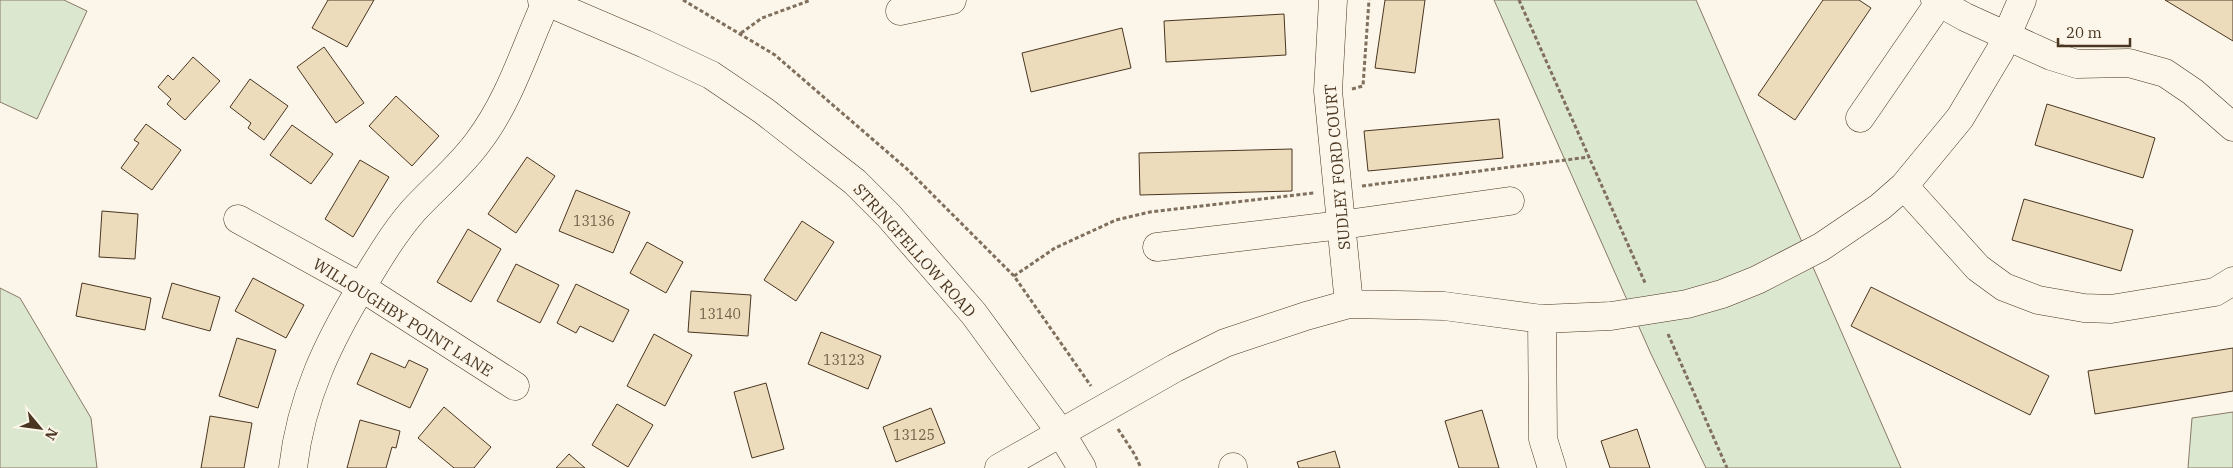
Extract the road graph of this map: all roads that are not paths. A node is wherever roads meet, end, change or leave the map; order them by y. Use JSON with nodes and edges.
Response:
{"nodes":[{"id":1,"x":952,"y":0,"type":"edge"},
{"id":2,"x":1333,"y":0,"type":"edge"},
{"id":3,"x":2022,"y":0,"type":"edge"},
{"id":4,"x":545,"y":1,"type":"edge"},
{"id":5,"x":1937,"y":2,"type":"edge"},
{"id":6,"x":900,"y":11,"type":"dead end"},
{"id":7,"x":2008,"y":36,"type":"junction"},
{"id":8,"x":1860,"y":118,"type":"dead end"},
{"id":9,"x":2233,"y":127,"type":"edge"},
{"id":10,"x":1904,"y":186,"type":"junction"},
{"id":11,"x":1510,"y":202,"type":"dead end"},
{"id":12,"x":238,"y":219,"type":"dead end"},
{"id":13,"x":1341,"y":225,"type":"junction"},
{"id":14,"x":1157,"y":247,"type":"dead end"},
{"id":15,"x":2233,"y":281,"type":"edge"},
{"id":16,"x":361,"y":287,"type":"junction"},
{"id":17,"x":1349,"y":304,"type":"junction"},
{"id":18,"x":1542,"y":319,"type":"junction"},
{"id":19,"x":515,"y":386,"type":"dead end"},
{"id":20,"x":1061,"y":433,"type":"junction"},
{"id":21,"x":293,"y":468,"type":"edge"},
{"id":22,"x":999,"y":468,"type":"edge"},
{"id":23,"x":1082,"y":468,"type":"edge"},
{"id":24,"x":1552,"y":468,"type":"edge"}],
"edges":[{"from":1,"to":6,"type":"street"},
{"from":2,"to":13,"type":"street","name":"SUDLEY FORD COURT"},
{"from":3,"to":7,"type":"street"},
{"from":4,"to":16,"type":"street"},
{"from":4,"to":20,"type":"street","name":"STRINGFELLOW ROAD"},
{"from":5,"to":7,"type":"street"},
{"from":5,"to":8,"type":"street"},
{"from":7,"to":9,"type":"street"},
{"from":7,"to":10,"type":"street"},
{"from":10,"to":15,"type":"street"},
{"from":10,"to":18,"type":"street"},
{"from":11,"to":13,"type":"street"},
{"from":12,"to":16,"type":"street","name":"WILLOUGHBY POINT LANE"},
{"from":13,"to":14,"type":"street"},
{"from":13,"to":17,"type":"street","name":"SUDLEY FORD COURT"},
{"from":16,"to":19,"type":"street","name":"WILLOUGHBY POINT LANE"},
{"from":16,"to":21,"type":"street"},
{"from":17,"to":18,"type":"street"},
{"from":17,"to":20,"type":"street"},
{"from":18,"to":24,"type":"street"},
{"from":20,"to":22,"type":"street"},
{"from":20,"to":23,"type":"street","name":"STRINGFELLOW ROAD"}]}
